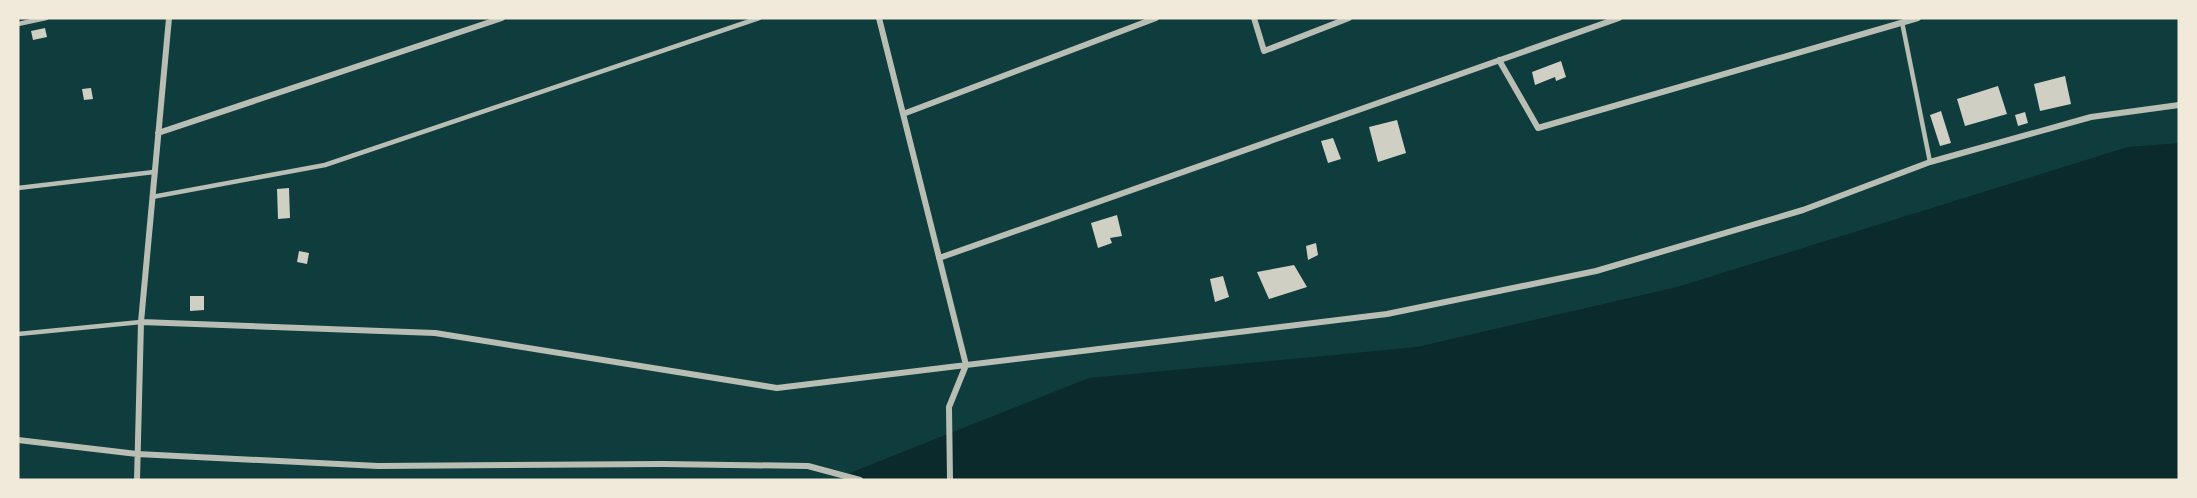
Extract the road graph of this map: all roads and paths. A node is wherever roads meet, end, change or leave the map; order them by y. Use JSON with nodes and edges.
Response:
{"nodes":[{"id":1,"x":46,"y":18,"type":"edge"},
{"id":2,"x":169,"y":18,"type":"edge"},
{"id":3,"x":501,"y":18,"type":"edge"},
{"id":4,"x":759,"y":18,"type":"edge"},
{"id":5,"x":879,"y":18,"type":"edge"},
{"id":6,"x":1156,"y":18,"type":"edge"},
{"id":7,"x":1254,"y":18,"type":"edge"},
{"id":8,"x":1350,"y":18,"type":"edge"},
{"id":9,"x":1618,"y":18,"type":"edge"},
{"id":10,"x":1918,"y":18,"type":"edge"},
{"id":11,"x":1901,"y":20,"type":"edge"},
{"id":12,"x":18,"y":24,"type":"edge"},
{"id":13,"x":1499,"y":60,"type":"junction"},
{"id":14,"x":2179,"y":105,"type":"edge"},
{"id":15,"x":903,"y":114,"type":"junction"},
{"id":16,"x":158,"y":133,"type":"junction"},
{"id":17,"x":1930,"y":162,"type":"junction"},
{"id":18,"x":154,"y":172,"type":"junction"},
{"id":19,"x":18,"y":188,"type":"edge"},
{"id":20,"x":152,"y":197,"type":"junction"},
{"id":21,"x":939,"y":258,"type":"junction"},
{"id":22,"x":141,"y":322,"type":"junction"},
{"id":23,"x":18,"y":334,"type":"edge"},
{"id":24,"x":966,"y":365,"type":"junction"},
{"id":25,"x":18,"y":440,"type":"edge"},
{"id":26,"x":137,"y":454,"type":"junction"},
{"id":27,"x":137,"y":480,"type":"edge"},
{"id":28,"x":860,"y":480,"type":"edge"},
{"id":29,"x":950,"y":480,"type":"edge"}],
"edges":[{"from":1,"to":12,"type":"lane"},
{"from":2,"to":16,"type":"street"},
{"from":3,"to":16,"type":"street"},
{"from":4,"to":20,"type":"lane"},
{"from":5,"to":15,"type":"street"},
{"from":6,"to":15,"type":"street"},
{"from":7,"to":8,"type":"street"},
{"from":9,"to":13,"type":"street"},
{"from":10,"to":11,"type":"street"},
{"from":11,"to":13,"type":"street"},
{"from":11,"to":17,"type":"lane"},
{"from":13,"to":21,"type":"street"},
{"from":14,"to":17,"type":"street"},
{"from":15,"to":21,"type":"street"},
{"from":16,"to":18,"type":"street"},
{"from":17,"to":24,"type":"street"},
{"from":18,"to":19,"type":"lane"},
{"from":18,"to":20,"type":"street"},
{"from":20,"to":22,"type":"street"},
{"from":21,"to":24,"type":"street"},
{"from":22,"to":23,"type":"lane"},
{"from":22,"to":24,"type":"street"},
{"from":22,"to":26,"type":"street"},
{"from":24,"to":29,"type":"street"},
{"from":25,"to":26,"type":"street"},
{"from":26,"to":27,"type":"street"},
{"from":26,"to":28,"type":"street"}]}
